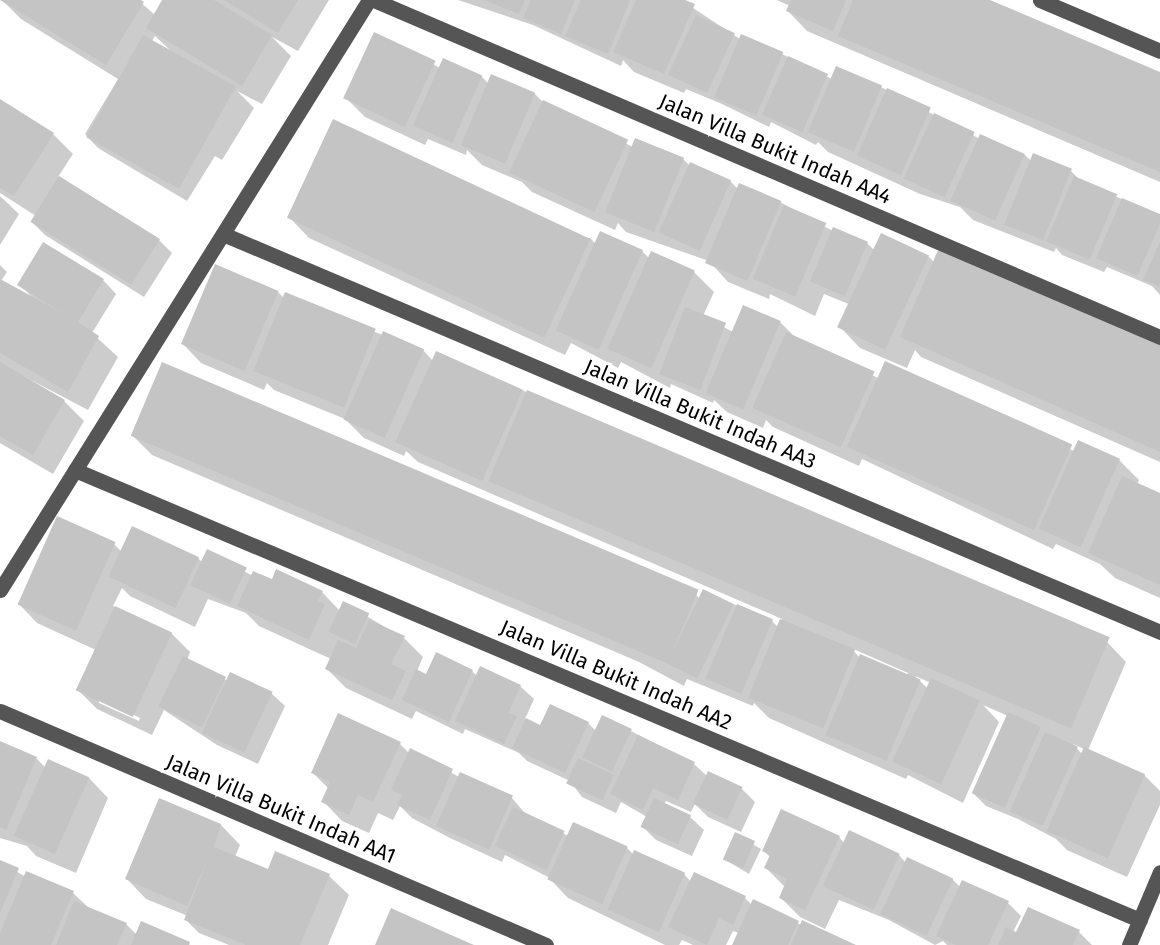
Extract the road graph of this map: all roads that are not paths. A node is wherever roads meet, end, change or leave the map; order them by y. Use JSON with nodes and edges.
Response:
{"nodes":[{"id":1,"x":369,"y":0,"type":"edge"},
{"id":2,"x":374,"y":0,"type":"edge"},
{"id":3,"x":1040,"y":0,"type":"edge"},
{"id":4,"x":1160,"y":51,"type":"edge"},
{"id":5,"x":223,"y":234,"type":"junction"},
{"id":6,"x":1160,"y":337,"type":"edge"},
{"id":7,"x":75,"y":470,"type":"junction"},
{"id":8,"x":0,"y":590,"type":"edge"},
{"id":9,"x":1160,"y":632,"type":"edge"},
{"id":10,"x":0,"y":711,"type":"edge"},
{"id":11,"x":1160,"y":872,"type":"edge"},
{"id":12,"x":1140,"y":920,"type":"junction"},
{"id":13,"x":546,"y":945,"type":"edge"},
{"id":14,"x":1129,"y":945,"type":"edge"}],
"edges":[{"from":1,"to":5,"type":"street"},
{"from":2,"to":6,"type":"street","name":"Jalan Villa Bukit Indah AA4"},
{"from":3,"to":4,"type":"street"},
{"from":5,"to":7,"type":"street"},
{"from":5,"to":9,"type":"street","name":"Jalan Villa Bukit Indah AA3"},
{"from":7,"to":8,"type":"street"},
{"from":7,"to":12,"type":"street","name":"Jalan Villa Bukit Indah AA2"},
{"from":10,"to":13,"type":"street","name":"Jalan Villa Bukit Indah AA1"},
{"from":11,"to":12,"type":"street"},
{"from":12,"to":14,"type":"street"}]}
